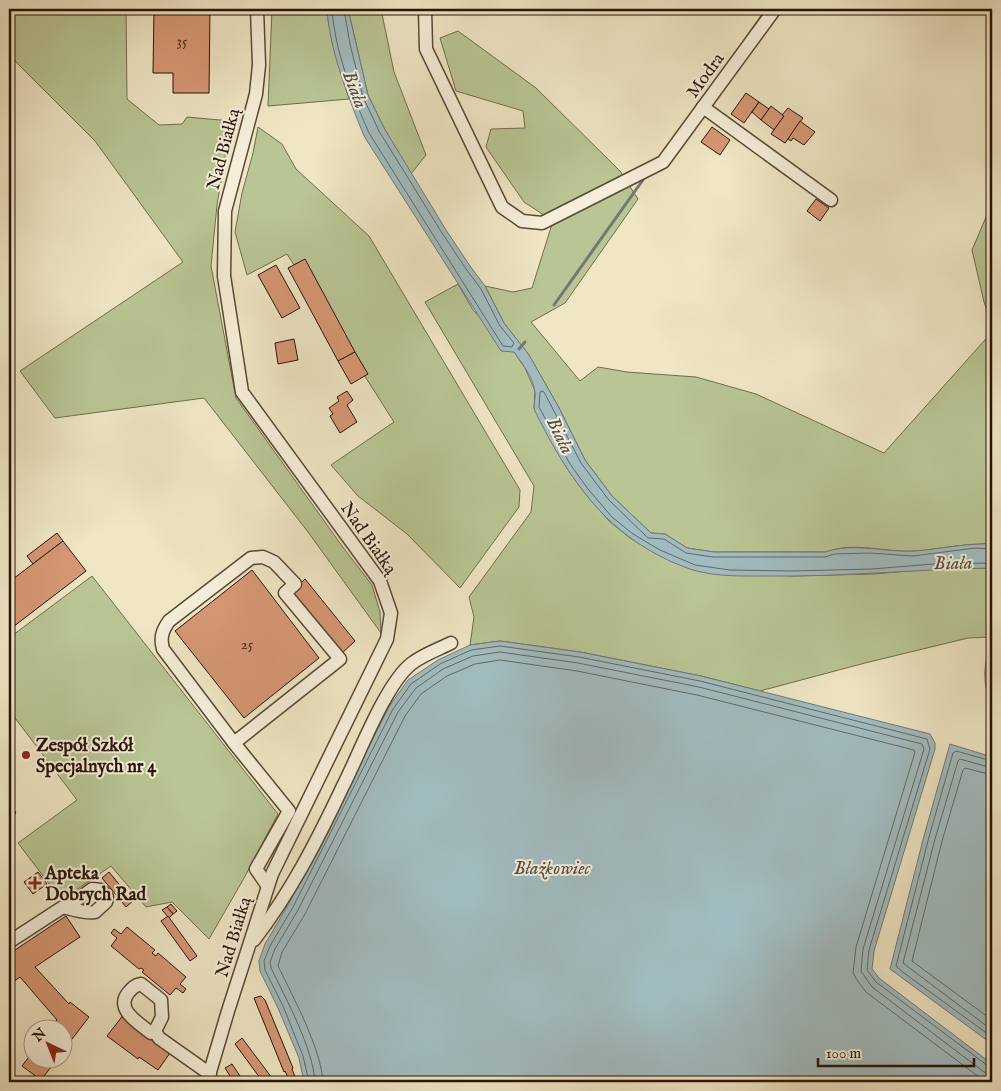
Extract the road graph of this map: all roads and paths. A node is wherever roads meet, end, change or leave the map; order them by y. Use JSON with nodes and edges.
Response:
{"nodes":[{"id":1,"x":257,"y":9,"type":"edge"},
{"id":2,"x":425,"y":9,"type":"edge"},
{"id":3,"x":775,"y":9,"type":"edge"},
{"id":4,"x":703,"y":107,"type":"junction"},
{"id":5,"x":831,"y":200,"type":"dead end"},
{"id":6,"x":451,"y":643,"type":"dead end"},
{"id":7,"x":234,"y":743,"type":"junction"},
{"id":8,"x":267,"y":885,"type":"junction"},
{"id":9,"x":66,"y":908,"type":"dead end"},
{"id":10,"x":9,"y":942,"type":"edge"},
{"id":11,"x":249,"y":946,"type":"junction"},
{"id":12,"x":155,"y":1031,"type":"dead end"},
{"id":13,"x":209,"y":1078,"type":"edge"}],
"edges":[{"from":1,"to":8,"type":"street","name":"Nad Białką"},
{"from":2,"to":4,"type":"street","name":"Modra"},
{"from":3,"to":4,"type":"street","name":"Modra"},
{"from":4,"to":5,"type":"street"},
{"from":6,"to":11,"type":"street"},
{"from":7,"to":7,"type":"street"},
{"from":7,"to":8,"type":"street"},
{"from":8,"to":11,"type":"street","name":"Nad Białką"},
{"from":9,"to":10,"type":"street"},
{"from":11,"to":13,"type":"street","name":"Nad Białką"},
{"from":12,"to":13,"type":"street"}]}
